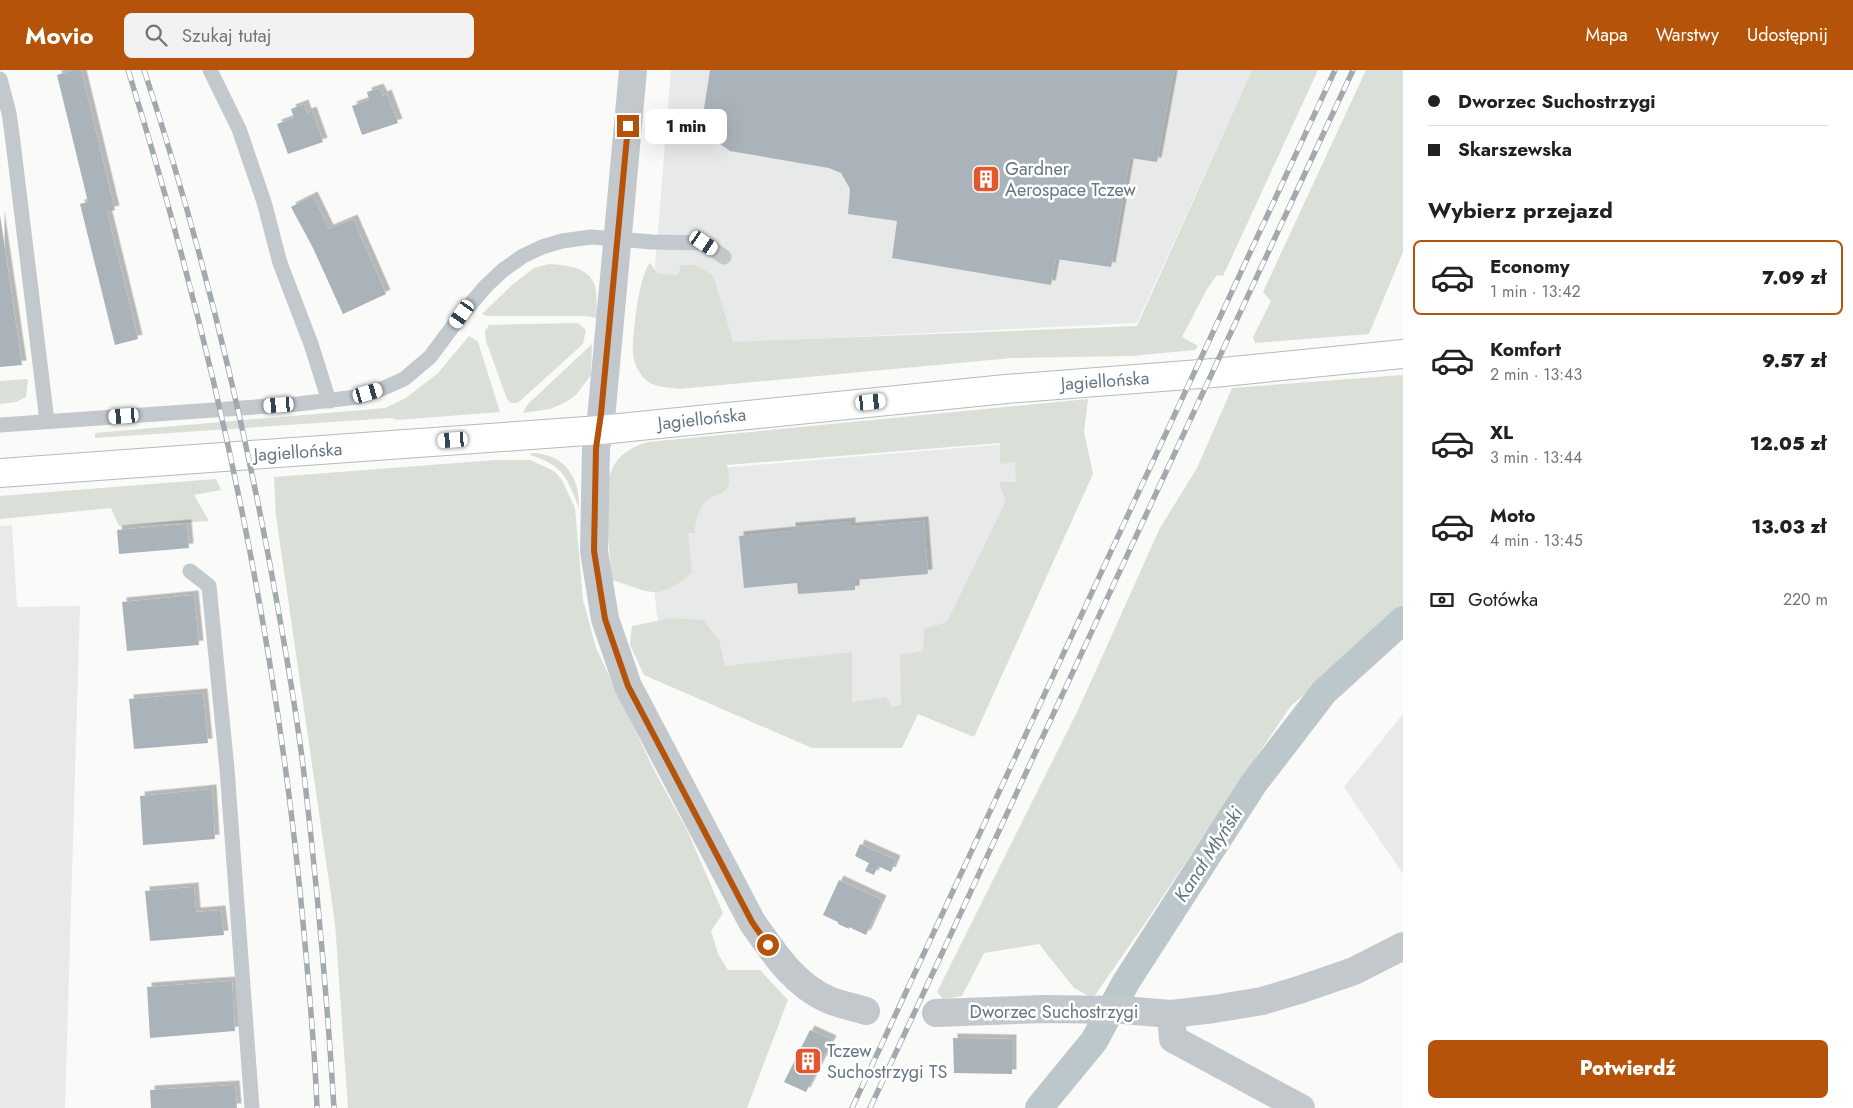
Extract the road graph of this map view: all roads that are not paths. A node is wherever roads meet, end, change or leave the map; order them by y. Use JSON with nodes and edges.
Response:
{"nodes":[{"id":1,"x":210,"y":70,"type":"edge"},
{"id":2,"x":633,"y":70,"type":"edge"},
{"id":3,"x":0,"y":79,"type":"edge"},
{"id":4,"x":618,"y":239,"type":"junction"},
{"id":5,"x":724,"y":257,"type":"dead end"},
{"id":6,"x":1403,"y":354,"type":"edge"},
{"id":7,"x":329,"y":401,"type":"junction"},
{"id":8,"x":46,"y":421,"type":"junction"},
{"id":9,"x":0,"y":425,"type":"edge"},
{"id":10,"x":600,"y":430,"type":"junction"},
{"id":11,"x":0,"y":473,"type":"edge"},
{"id":12,"x":190,"y":571,"type":"dead end"},
{"id":13,"x":1403,"y":946,"type":"edge"},
{"id":14,"x":866,"y":1011,"type":"dead end"},
{"id":15,"x":936,"y":1014,"type":"dead end"},
{"id":16,"x":1171,"y":1014,"type":"junction"},
{"id":17,"x":252,"y":1108,"type":"edge"},
{"id":18,"x":1301,"y":1108,"type":"edge"}],
"edges":[{"from":1,"to":7,"type":"lane"},
{"from":2,"to":4,"type":"street"},
{"from":3,"to":8,"type":"lane"},
{"from":4,"to":5,"type":"lane"},
{"from":4,"to":7,"type":"lane"},
{"from":4,"to":10,"type":"street"},
{"from":6,"to":10,"type":"main road","name":"Jagiellońska"},
{"from":7,"to":8,"type":"lane"},
{"from":8,"to":9,"type":"lane"},
{"from":10,"to":11,"type":"main road","name":"Jagiellońska"},
{"from":10,"to":14,"type":"street"},
{"from":12,"to":17,"type":"lane"},
{"from":13,"to":16,"type":"street","name":"Dworzec Suchostrzygi"},
{"from":15,"to":16,"type":"street","name":"Dworzec Suchostrzygi"},
{"from":16,"to":18,"type":"street"}]}
